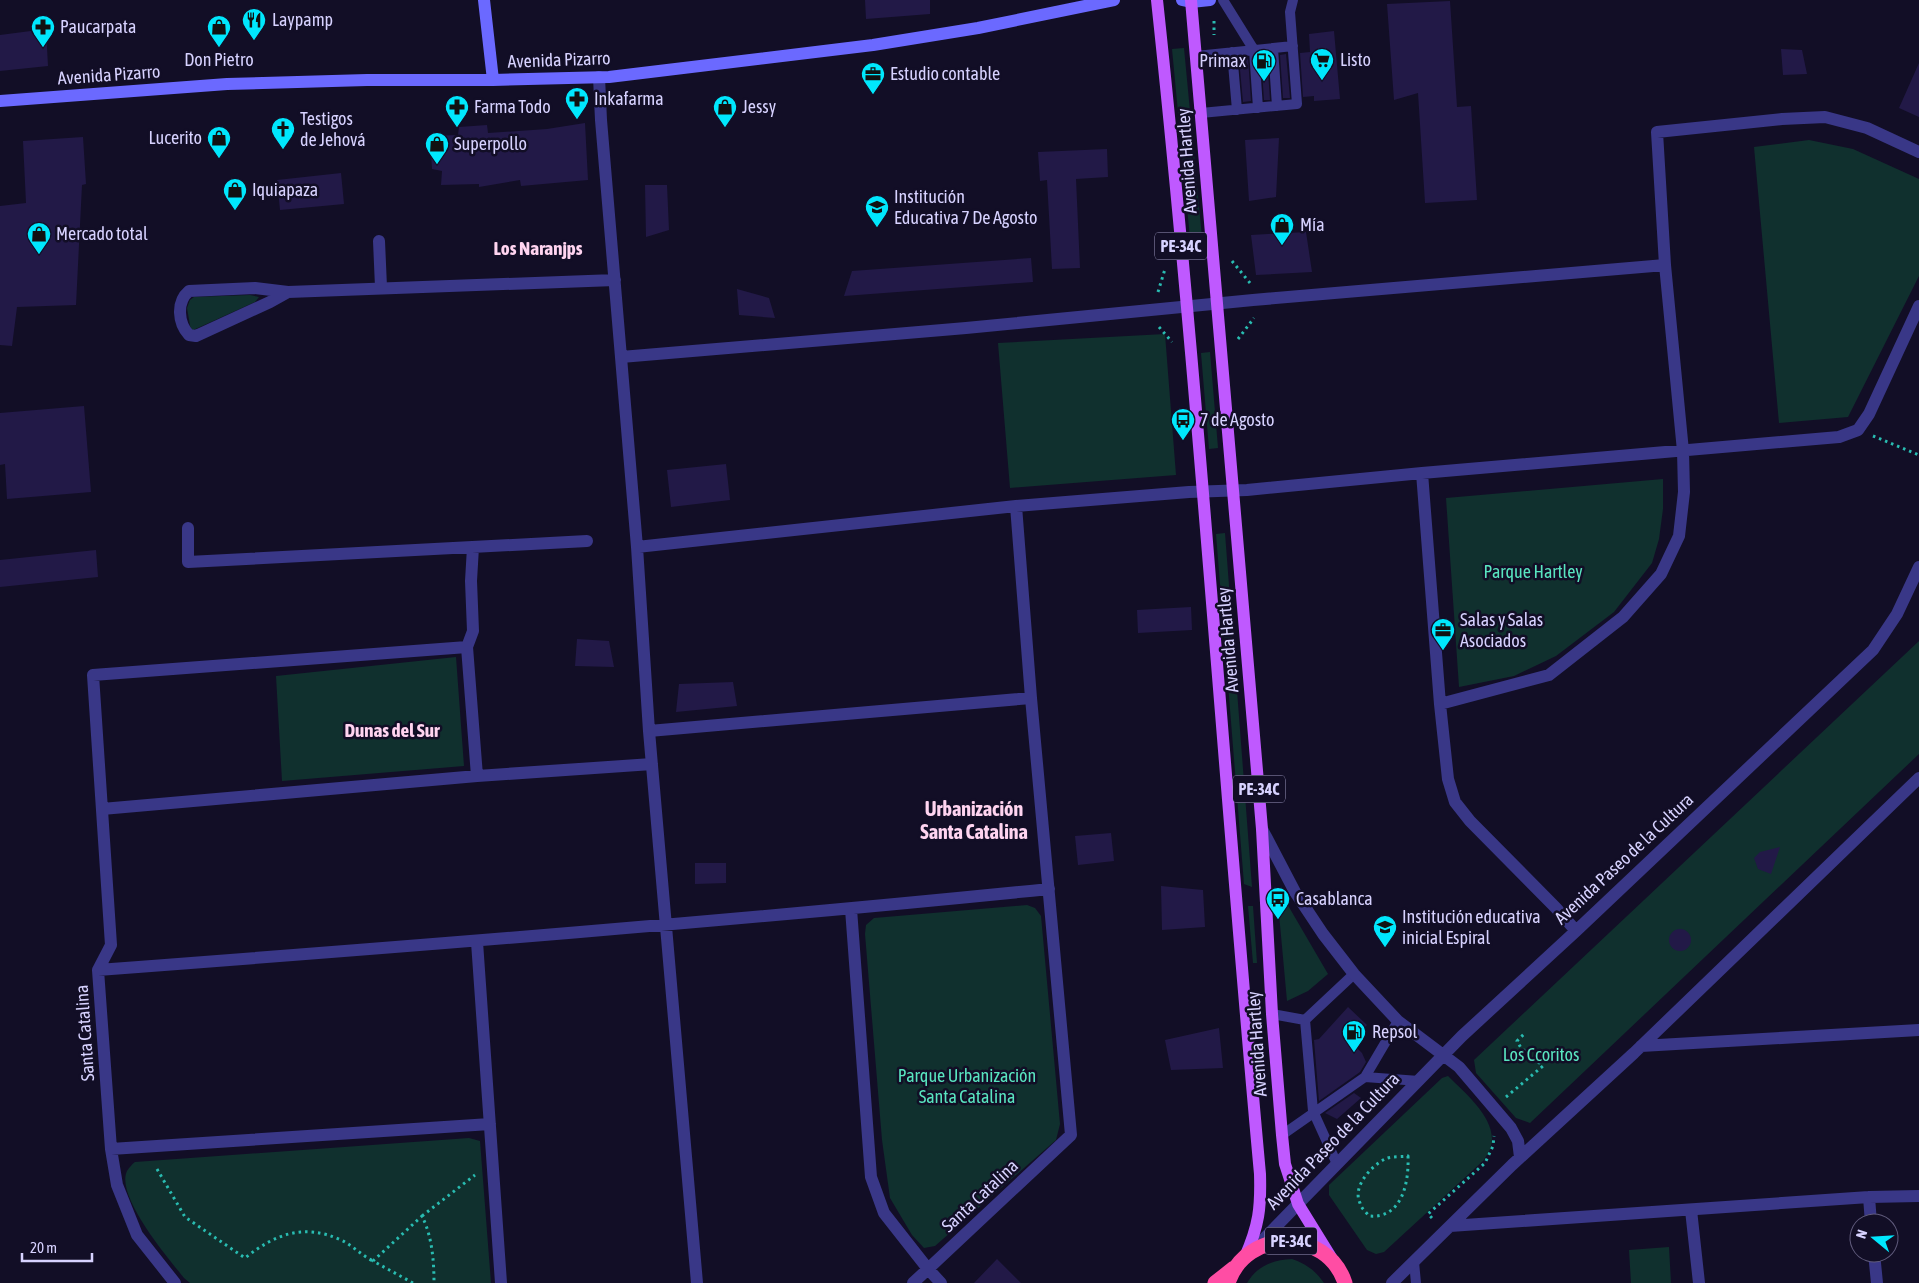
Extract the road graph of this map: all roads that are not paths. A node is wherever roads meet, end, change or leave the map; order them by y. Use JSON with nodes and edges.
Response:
{"nodes":[{"id":1,"x":484,"y":0,"type":"edge"},
{"id":2,"x":1114,"y":0,"type":"edge"},
{"id":3,"x":1157,"y":0,"type":"edge"},
{"id":4,"x":1210,"y":0,"type":"edge"},
{"id":5,"x":1223,"y":0,"type":"edge"},
{"id":6,"x":1293,"y":0,"type":"edge"},
{"id":7,"x":1188,"y":1,"type":"edge"},
{"id":8,"x":1293,"y":46,"type":"junction"},
{"id":9,"x":1273,"y":48,"type":"junction"},
{"id":10,"x":1254,"y":50,"type":"junction"},
{"id":11,"x":1232,"y":52,"type":"junction"},
{"id":12,"x":1196,"y":56,"type":"junction"},
{"id":13,"x":600,"y":77,"type":"junction"},
{"id":14,"x":493,"y":80,"type":"junction"},
{"id":15,"x":0,"y":101,"type":"edge"},
{"id":16,"x":1277,"y":106,"type":"junction"},
{"id":17,"x":1258,"y":108,"type":"junction"},
{"id":18,"x":1237,"y":110,"type":"junction"},
{"id":19,"x":1201,"y":113,"type":"junction"},
{"id":20,"x":1919,"y":152,"type":"edge"},
{"id":21,"x":378,"y":241,"type":"dead end"},
{"id":22,"x":1665,"y":265,"type":"junction"},
{"id":23,"x":616,"y":280,"type":"junction"},
{"id":24,"x":382,"y":287,"type":"junction"},
{"id":25,"x":288,"y":292,"type":"junction"},
{"id":26,"x":1216,"y":304,"type":"junction"},
{"id":27,"x":1187,"y":306,"type":"junction"},
{"id":28,"x":1919,"y":306,"type":"edge"},
{"id":29,"x":622,"y":357,"type":"junction"},
{"id":30,"x":1683,"y":451,"type":"junction"},
{"id":31,"x":1422,"y":472,"type":"junction"},
{"id":32,"x":1233,"y":491,"type":"junction"},
{"id":33,"x":1202,"y":492,"type":"junction"},
{"id":34,"x":1016,"y":506,"type":"junction"},
{"id":35,"x":188,"y":528,"type":"dead end"},
{"id":36,"x":587,"y":541,"type":"dead end"},
{"id":37,"x":473,"y":547,"type":"junction"},
{"id":38,"x":637,"y":547,"type":"junction"},
{"id":39,"x":1919,"y":567,"type":"edge"},
{"id":40,"x":468,"y":647,"type":"junction"},
{"id":41,"x":1031,"y":698,"type":"junction"},
{"id":42,"x":1440,"y":704,"type":"junction"},
{"id":43,"x":649,"y":731,"type":"junction"},
{"id":44,"x":652,"y":764,"type":"junction"},
{"id":45,"x":477,"y":776,"type":"junction"},
{"id":46,"x":1919,"y":778,"type":"edge"},
{"id":47,"x":102,"y":809,"type":"junction"},
{"id":48,"x":1262,"y":829,"type":"junction"},
{"id":49,"x":1049,"y":889,"type":"junction"},
{"id":50,"x":852,"y":909,"type":"junction"},
{"id":51,"x":666,"y":924,"type":"junction"},
{"id":52,"x":1576,"y":931,"type":"junction"},
{"id":53,"x":476,"y":942,"type":"junction"},
{"id":54,"x":98,"y":970,"type":"junction"},
{"id":55,"x":1354,"y":974,"type":"junction"},
{"id":56,"x":1272,"y":1014,"type":"junction"},
{"id":57,"x":1305,"y":1020,"type":"junction"},
{"id":58,"x":1398,"y":1021,"type":"junction"},
{"id":59,"x":1917,"y":1029,"type":"edge"},
{"id":60,"x":1641,"y":1046,"type":"junction"},
{"id":61,"x":1442,"y":1055,"type":"junction"},
{"id":62,"x":1365,"y":1077,"type":"junction"},
{"id":63,"x":1419,"y":1080,"type":"junction"},
{"id":64,"x":1314,"y":1112,"type":"junction"},
{"id":65,"x":490,"y":1124,"type":"junction"},
{"id":66,"x":1282,"y":1135,"type":"junction"},
{"id":67,"x":111,"y":1149,"type":"junction"},
{"id":68,"x":1520,"y":1157,"type":"junction"},
{"id":69,"x":1337,"y":1164,"type":"junction"},
{"id":70,"x":1919,"y":1196,"type":"edge"},
{"id":71,"x":1869,"y":1197,"type":"junction"},
{"id":72,"x":1298,"y":1204,"type":"junction"},
{"id":73,"x":1691,"y":1210,"type":"junction"},
{"id":74,"x":1870,"y":1213,"type":"edge"},
{"id":75,"x":1448,"y":1229,"type":"junction"},
{"id":76,"x":1245,"y":1257,"type":"junction"},
{"id":77,"x":1414,"y":1262,"type":"junction"},
{"id":78,"x":1334,"y":1263,"type":"junction"},
{"id":79,"x":1875,"y":1263,"type":"edge"},
{"id":80,"x":928,"y":1269,"type":"junction"},
{"id":81,"x":175,"y":1283,"type":"edge"},
{"id":82,"x":501,"y":1283,"type":"edge"},
{"id":83,"x":697,"y":1283,"type":"edge"},
{"id":84,"x":913,"y":1283,"type":"edge"},
{"id":85,"x":941,"y":1283,"type":"edge"},
{"id":86,"x":1215,"y":1283,"type":"edge"},
{"id":87,"x":1228,"y":1283,"type":"edge"},
{"id":88,"x":1345,"y":1283,"type":"edge"},
{"id":89,"x":1392,"y":1283,"type":"edge"},
{"id":90,"x":1416,"y":1283,"type":"edge"},
{"id":91,"x":1699,"y":1283,"type":"edge"},
{"id":92,"x":1877,"y":1283,"type":"edge"}],
"edges":[{"from":1,"to":14,"type":"main road"},
{"from":2,"to":13,"type":"main road","name":"Avenida Pizarro"},
{"from":3,"to":27,"type":"main road","name":"Avenida Hartley","number":"PE-34C"},
{"from":4,"to":7,"type":"main road"},
{"from":5,"to":10,"type":"lane"},
{"from":6,"to":8,"type":"lane"},
{"from":7,"to":12,"type":"main road","name":"Avenida Hartley","number":"PE-34C"},
{"from":8,"to":9,"type":"lane"},
{"from":8,"to":16,"type":"lane"},
{"from":9,"to":10,"type":"lane"},
{"from":9,"to":16,"type":"lane"},
{"from":10,"to":11,"type":"lane"},
{"from":10,"to":17,"type":"lane"},
{"from":11,"to":12,"type":"lane"},
{"from":11,"to":18,"type":"lane"},
{"from":12,"to":19,"type":"main road","name":"Avenida Hartley","number":"PE-34C"},
{"from":13,"to":14,"type":"main road","name":"Avenida Pizarro"},
{"from":13,"to":23,"type":"street"},
{"from":14,"to":15,"type":"main road","name":"Avenida Pizarro"},
{"from":16,"to":17,"type":"lane"},
{"from":17,"to":18,"type":"lane"},
{"from":18,"to":19,"type":"lane"},
{"from":19,"to":26,"type":"main road","name":"Avenida Hartley","number":"PE-34C"},
{"from":20,"to":22,"type":"street"},
{"from":21,"to":24,"type":"street"},
{"from":22,"to":26,"type":"street"},
{"from":22,"to":30,"type":"street"},
{"from":23,"to":24,"type":"street"},
{"from":23,"to":29,"type":"street"},
{"from":24,"to":25,"type":"street"},
{"from":25,"to":25,"type":"street"},
{"from":26,"to":27,"type":"street"},
{"from":26,"to":32,"type":"main road","name":"Avenida Hartley","number":"PE-34C"},
{"from":27,"to":29,"type":"street"},
{"from":27,"to":33,"type":"main road","name":"Avenida Hartley","number":"PE-34C"},
{"from":28,"to":30,"type":"street"},
{"from":29,"to":38,"type":"street"},
{"from":30,"to":31,"type":"street"},
{"from":30,"to":42,"type":"street"},
{"from":31,"to":32,"type":"street"},
{"from":31,"to":42,"type":"street"},
{"from":32,"to":33,"type":"street"},
{"from":32,"to":48,"type":"main road","name":"Avenida Hartley","number":"PE-34C"},
{"from":33,"to":34,"type":"street"},
{"from":33,"to":76,"type":"main road","name":"Avenida Hartley","number":"PE-34C"},
{"from":34,"to":38,"type":"street"},
{"from":34,"to":41,"type":"street"},
{"from":35,"to":37,"type":"street"},
{"from":36,"to":37,"type":"street"},
{"from":37,"to":40,"type":"street"},
{"from":38,"to":43,"type":"street"},
{"from":39,"to":52,"type":"street","name":"Avenida Paseo de la Cultura"},
{"from":40,"to":45,"type":"street"},
{"from":40,"to":47,"type":"street","name":"Santa Catalina"},
{"from":41,"to":43,"type":"street"},
{"from":41,"to":49,"type":"street"},
{"from":42,"to":52,"type":"street"},
{"from":43,"to":44,"type":"street"},
{"from":44,"to":45,"type":"street"},
{"from":44,"to":51,"type":"street"},
{"from":45,"to":47,"type":"street"},
{"from":46,"to":60,"type":"street"},
{"from":47,"to":54,"type":"street","name":"Santa Catalina"},
{"from":48,"to":55,"type":"street"},
{"from":48,"to":56,"type":"main road","name":"Avenida Hartley","number":"PE-34C"},
{"from":49,"to":50,"type":"street"},
{"from":49,"to":80,"type":"street","name":"Santa Catalina"},
{"from":50,"to":51,"type":"street"},
{"from":50,"to":80,"type":"street"},
{"from":51,"to":53,"type":"street"},
{"from":51,"to":83,"type":"street"},
{"from":52,"to":61,"type":"street","name":"Avenida Paseo de la Cultura"},
{"from":53,"to":54,"type":"street"},
{"from":53,"to":65,"type":"street"},
{"from":54,"to":67,"type":"street","name":"Santa Catalina"},
{"from":55,"to":57,"type":"lane"},
{"from":55,"to":58,"type":"street"},
{"from":56,"to":57,"type":"lane"},
{"from":56,"to":66,"type":"main road","name":"Avenida Hartley","number":"PE-34C"},
{"from":57,"to":64,"type":"lane"},
{"from":58,"to":61,"type":"street"},
{"from":58,"to":62,"type":"lane"},
{"from":59,"to":60,"type":"street"},
{"from":60,"to":68,"type":"street"},
{"from":61,"to":63,"type":"street","name":"Avenida Paseo de la Cultura"},
{"from":61,"to":68,"type":"street"},
{"from":62,"to":63,"type":"lane"},
{"from":62,"to":64,"type":"lane"},
{"from":63,"to":69,"type":"street","name":"Avenida Paseo de la Cultura"},
{"from":64,"to":66,"type":"lane"},
{"from":64,"to":69,"type":"lane"},
{"from":65,"to":67,"type":"street"},
{"from":65,"to":82,"type":"street"},
{"from":66,"to":72,"type":"main road","name":"Avenida Hartley","number":"PE-34C"},
{"from":67,"to":81,"type":"street","name":"Santa Catalina"},
{"from":68,"to":75,"type":"street"},
{"from":69,"to":72,"type":"street","name":"Avenida Paseo de la Cultura"},
{"from":70,"to":71,"type":"street"},
{"from":71,"to":73,"type":"street"},
{"from":71,"to":74,"type":"street"},
{"from":72,"to":76,"type":"street","name":"Avenida Paseo de la Cultura"},
{"from":72,"to":78,"type":"main road","name":"Avenida Hartley","number":"PE-34C"},
{"from":73,"to":75,"type":"street"},
{"from":73,"to":91,"type":"street"},
{"from":75,"to":77,"type":"street"},
{"from":76,"to":78,"type":"highway","number":"PE-34C"},
{"from":76,"to":86,"type":"highway","name":"Avenida Paseo de la Cultura","number":"PE-34C"},
{"from":76,"to":87,"type":"highway","number":"PE-34C"},
{"from":77,"to":89,"type":"street"},
{"from":77,"to":90,"type":"lane"},
{"from":78,"to":88,"type":"highway","number":"PE-34C"},
{"from":79,"to":92,"type":"street"},
{"from":80,"to":84,"type":"street","name":"Santa Catalina"},
{"from":80,"to":85,"type":"street"}]}
